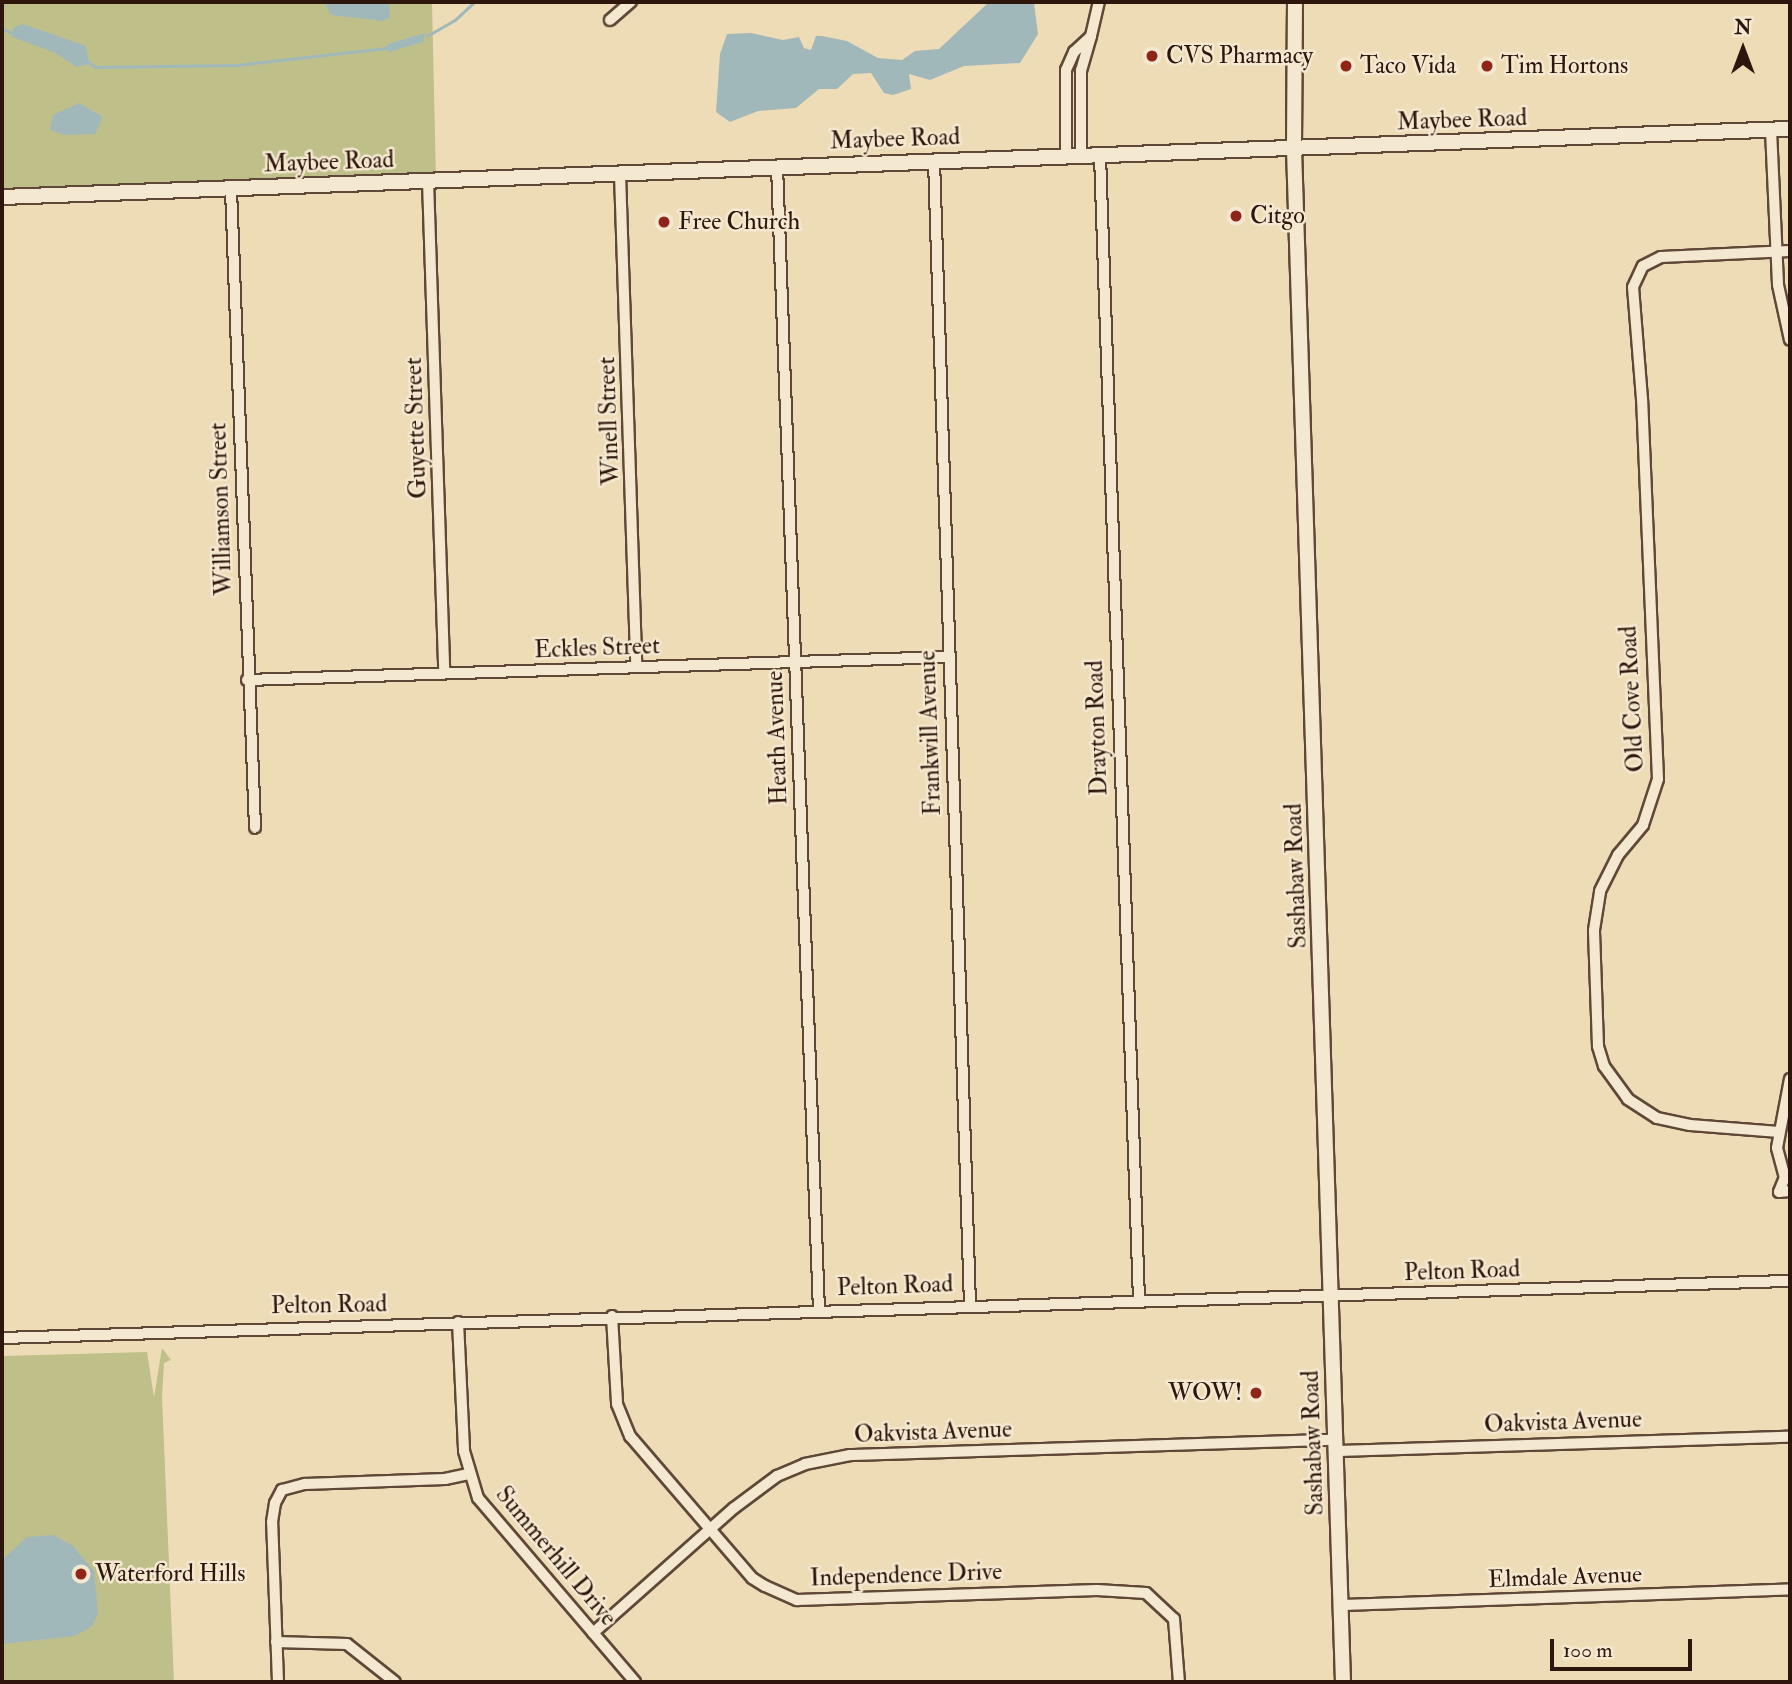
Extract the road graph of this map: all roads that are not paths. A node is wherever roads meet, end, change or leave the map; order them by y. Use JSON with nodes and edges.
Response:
{"nodes":[{"id":1,"x":631,"y":2,"type":"edge"},
{"id":2,"x":1099,"y":2,"type":"edge"},
{"id":3,"x":1284,"y":2,"type":"edge"},
{"id":4,"x":1295,"y":2,"type":"edge"},
{"id":5,"x":610,"y":20,"type":"dead end"},
{"id":6,"x":1091,"y":36,"type":"junction"},
{"id":7,"x":1292,"y":69,"type":"junction"},
{"id":8,"x":1065,"y":84,"type":"junction"},
{"id":9,"x":1080,"y":85,"type":"junction"},
{"id":10,"x":1790,"y":129,"type":"edge"},
{"id":11,"x":1771,"y":130,"type":"junction"},
{"id":12,"x":1294,"y":149,"type":"junction"},
{"id":13,"x":1100,"y":155,"type":"junction"},
{"id":14,"x":1073,"y":156,"type":"junction"},
{"id":15,"x":934,"y":160,"type":"junction"},
{"id":16,"x":777,"y":166,"type":"junction"},
{"id":17,"x":620,"y":174,"type":"junction"},
{"id":18,"x":428,"y":181,"type":"junction"},
{"id":19,"x":231,"y":189,"type":"junction"},
{"id":20,"x":2,"y":197,"type":"edge"},
{"id":21,"x":1790,"y":251,"type":"edge"},
{"id":22,"x":1776,"y":252,"type":"junction"},
{"id":23,"x":1790,"y":340,"type":"edge"},
{"id":24,"x":949,"y":657,"type":"junction"},
{"id":25,"x":794,"y":663,"type":"junction"},
{"id":26,"x":636,"y":667,"type":"junction"},
{"id":27,"x":444,"y":673,"type":"junction"},
{"id":28,"x":247,"y":680,"type":"junction"},
{"id":29,"x":255,"y":828,"type":"dead end"},
{"id":30,"x":1790,"y":1079,"type":"edge"},
{"id":31,"x":1779,"y":1132,"type":"junction"},
{"id":32,"x":1790,"y":1191,"type":"edge"},
{"id":33,"x":1790,"y":1281,"type":"edge"},
{"id":34,"x":1331,"y":1292,"type":"junction"},
{"id":35,"x":1139,"y":1299,"type":"junction"},
{"id":36,"x":970,"y":1305,"type":"junction"},
{"id":37,"x":819,"y":1309,"type":"junction"},
{"id":38,"x":612,"y":1317,"type":"junction"},
{"id":39,"x":458,"y":1322,"type":"junction"},
{"id":40,"x":2,"y":1338,"type":"edge"},
{"id":41,"x":1790,"y":1437,"type":"edge"},
{"id":42,"x":1336,"y":1446,"type":"junction"},
{"id":43,"x":468,"y":1474,"type":"junction"},
{"id":44,"x":710,"y":1531,"type":"junction"},
{"id":45,"x":1790,"y":1589,"type":"edge"},
{"id":46,"x":1341,"y":1605,"type":"junction"},
{"id":47,"x":593,"y":1633,"type":"junction"},
{"id":48,"x":276,"y":1642,"type":"junction"},
{"id":49,"x":278,"y":1682,"type":"edge"},
{"id":50,"x":395,"y":1682,"type":"edge"},
{"id":51,"x":635,"y":1682,"type":"edge"},
{"id":52,"x":1179,"y":1682,"type":"edge"},
{"id":53,"x":1343,"y":1682,"type":"edge"}],
"edges":[{"from":1,"to":5,"type":"street"},
{"from":2,"to":6,"type":"street"},
{"from":3,"to":7,"type":"main road","name":"Sashabaw Road"},
{"from":4,"to":7,"type":"main road","name":"Sashabaw Road"},
{"from":6,"to":8,"type":"street"},
{"from":6,"to":9,"type":"street"},
{"from":7,"to":12,"type":"main road","name":"Sashabaw Road"},
{"from":8,"to":9,"type":"street"},
{"from":8,"to":14,"type":"street"},
{"from":9,"to":14,"type":"street"},
{"from":10,"to":11,"type":"main road","name":"Maybee Road"},
{"from":11,"to":12,"type":"main road","name":"Maybee Road"},
{"from":11,"to":22,"type":"street"},
{"from":12,"to":13,"type":"main road","name":"Maybee Road"},
{"from":12,"to":34,"type":"main road","name":"Sashabaw Road"},
{"from":13,"to":14,"type":"main road","name":"Maybee Road"},
{"from":13,"to":35,"type":"street","name":"Drayton Road"},
{"from":14,"to":15,"type":"main road","name":"Maybee Road"},
{"from":15,"to":16,"type":"main road","name":"Maybee Road"},
{"from":15,"to":24,"type":"street","name":"Frankwill Avenue"},
{"from":16,"to":17,"type":"main road","name":"Maybee Road"},
{"from":16,"to":25,"type":"street","name":"Heath Avenue"},
{"from":17,"to":18,"type":"main road","name":"Maybee Road"},
{"from":17,"to":26,"type":"street","name":"Winell Street"},
{"from":18,"to":19,"type":"main road","name":"Maybee Road"},
{"from":18,"to":27,"type":"street","name":"Guyette Street"},
{"from":19,"to":20,"type":"main road","name":"Maybee Road"},
{"from":19,"to":28,"type":"street","name":"Williamson Street"},
{"from":21,"to":22,"type":"street","name":"Old Cove Road"},
{"from":22,"to":23,"type":"street"},
{"from":22,"to":31,"type":"street","name":"Old Cove Road"},
{"from":24,"to":25,"type":"street","name":"Eckles Street"},
{"from":24,"to":36,"type":"street","name":"Frankwill Avenue"},
{"from":25,"to":26,"type":"street","name":"Eckles Street"},
{"from":25,"to":37,"type":"street","name":"Heath Avenue"},
{"from":26,"to":27,"type":"street","name":"Eckles Street"},
{"from":27,"to":28,"type":"street","name":"Eckles Street"},
{"from":28,"to":29,"type":"street","name":"Williamson Street"},
{"from":30,"to":31,"type":"street"},
{"from":31,"to":32,"type":"street"},
{"from":33,"to":34,"type":"street","name":"Pelton Road"},
{"from":34,"to":35,"type":"street","name":"Pelton Road"},
{"from":34,"to":42,"type":"main road","name":"Sashabaw Road"},
{"from":35,"to":36,"type":"street","name":"Pelton Road"},
{"from":36,"to":37,"type":"street","name":"Pelton Road"},
{"from":37,"to":38,"type":"street","name":"Pelton Road"},
{"from":38,"to":39,"type":"street","name":"Pelton Road"},
{"from":38,"to":44,"type":"street","name":"Independence Drive"},
{"from":39,"to":40,"type":"street","name":"Pelton Road"},
{"from":39,"to":43,"type":"street","name":"Summerhill Drive"},
{"from":41,"to":42,"type":"street","name":"Oakvista Avenue"},
{"from":42,"to":44,"type":"street","name":"Oakvista Avenue"},
{"from":42,"to":46,"type":"main road","name":"Sashabaw Road"},
{"from":43,"to":47,"type":"street","name":"Summerhill Drive"},
{"from":43,"to":48,"type":"street"},
{"from":44,"to":47,"type":"street","name":"Oakvista Avenue"},
{"from":44,"to":52,"type":"street","name":"Independence Drive"},
{"from":45,"to":46,"type":"street","name":"Elmdale Avenue"},
{"from":46,"to":53,"type":"main road","name":"Sashabaw Road"},
{"from":47,"to":51,"type":"street","name":"Summerhill Drive"},
{"from":48,"to":49,"type":"street"},
{"from":48,"to":50,"type":"street"}]}
